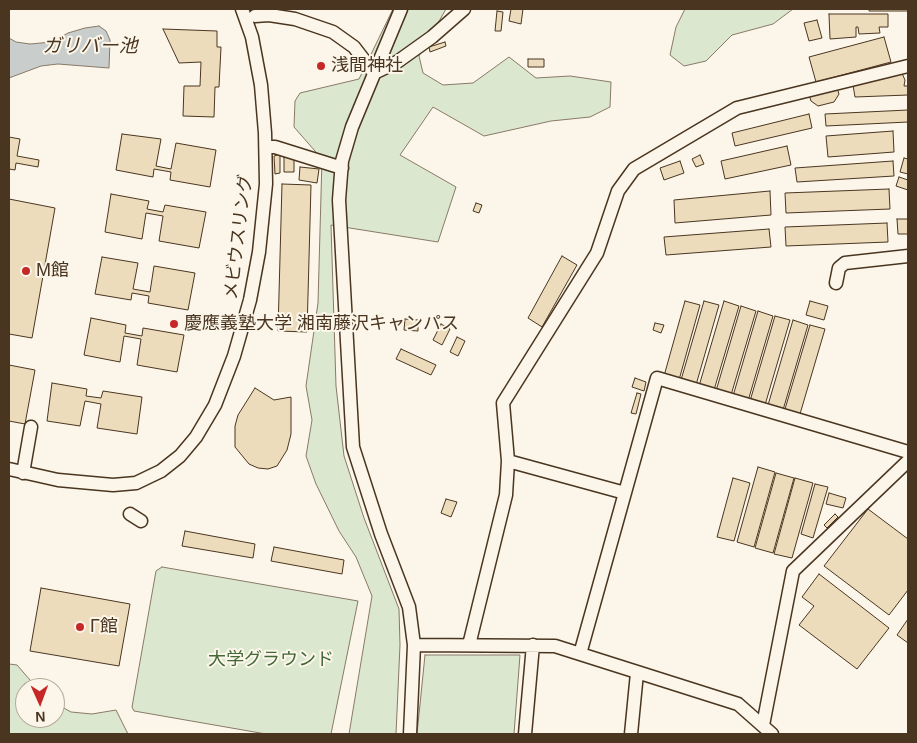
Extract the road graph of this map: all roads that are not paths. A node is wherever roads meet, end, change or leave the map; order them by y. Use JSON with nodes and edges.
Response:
{"nodes":[{"id":1,"x":242,"y":9,"type":"edge"},
{"id":2,"x":401,"y":9,"type":"edge"},
{"id":3,"x":464,"y":9,"type":"edge"},
{"id":4,"x":255,"y":16,"type":"dead end"},
{"id":5,"x":908,"y":66,"type":"edge"},
{"id":6,"x":374,"y":73,"type":"junction"},
{"id":7,"x":266,"y":147,"type":"junction"},
{"id":8,"x":342,"y":168,"type":"junction"},
{"id":9,"x":908,"y":256,"type":"edge"},
{"id":10,"x":836,"y":283,"type":"dead end"},
{"id":11,"x":31,"y":428,"type":"dead end"},
{"id":12,"x":908,"y":452,"type":"edge"},
{"id":13,"x":508,"y":461,"type":"junction"},
{"id":14,"x":908,"y":461,"type":"edge"},
{"id":15,"x":9,"y":468,"type":"edge"},
{"id":16,"x":24,"y":473,"type":"junction"},
{"id":17,"x":625,"y":494,"type":"junction"},
{"id":18,"x":414,"y":645,"type":"junction"},
{"id":19,"x":533,"y":645,"type":"junction"},
{"id":20,"x":469,"y":646,"type":"junction"},
{"id":21,"x":580,"y":654,"type":"junction"},
{"id":22,"x":637,"y":673,"type":"junction"},
{"id":23,"x":767,"y":730,"type":"edge"},
{"id":24,"x":410,"y":734,"type":"edge"},
{"id":25,"x":525,"y":734,"type":"edge"},
{"id":26,"x":631,"y":734,"type":"edge"}],
"edges":[{"from":1,"to":7,"type":"street","name":"メビウスリング"},
{"from":2,"to":6,"type":"street"},
{"from":3,"to":6,"type":"street"},
{"from":4,"to":6,"type":"street"},
{"from":5,"to":13,"type":"street"},
{"from":6,"to":8,"type":"street"},
{"from":7,"to":8,"type":"street"},
{"from":7,"to":16,"type":"street","name":"メビウスリング"},
{"from":8,"to":18,"type":"street"},
{"from":9,"to":10,"type":"street"},
{"from":11,"to":16,"type":"street"},
{"from":12,"to":17,"type":"street"},
{"from":13,"to":17,"type":"street"},
{"from":13,"to":20,"type":"street"},
{"from":14,"to":23,"type":"street"},
{"from":15,"to":16,"type":"street","name":"メビウスリング"},
{"from":17,"to":21,"type":"street"},
{"from":18,"to":20,"type":"street"},
{"from":18,"to":24,"type":"street"},
{"from":19,"to":20,"type":"street"},
{"from":19,"to":21,"type":"street"},
{"from":19,"to":25,"type":"street"},
{"from":21,"to":22,"type":"street"},
{"from":22,"to":23,"type":"street"},
{"from":22,"to":26,"type":"street"}]}
